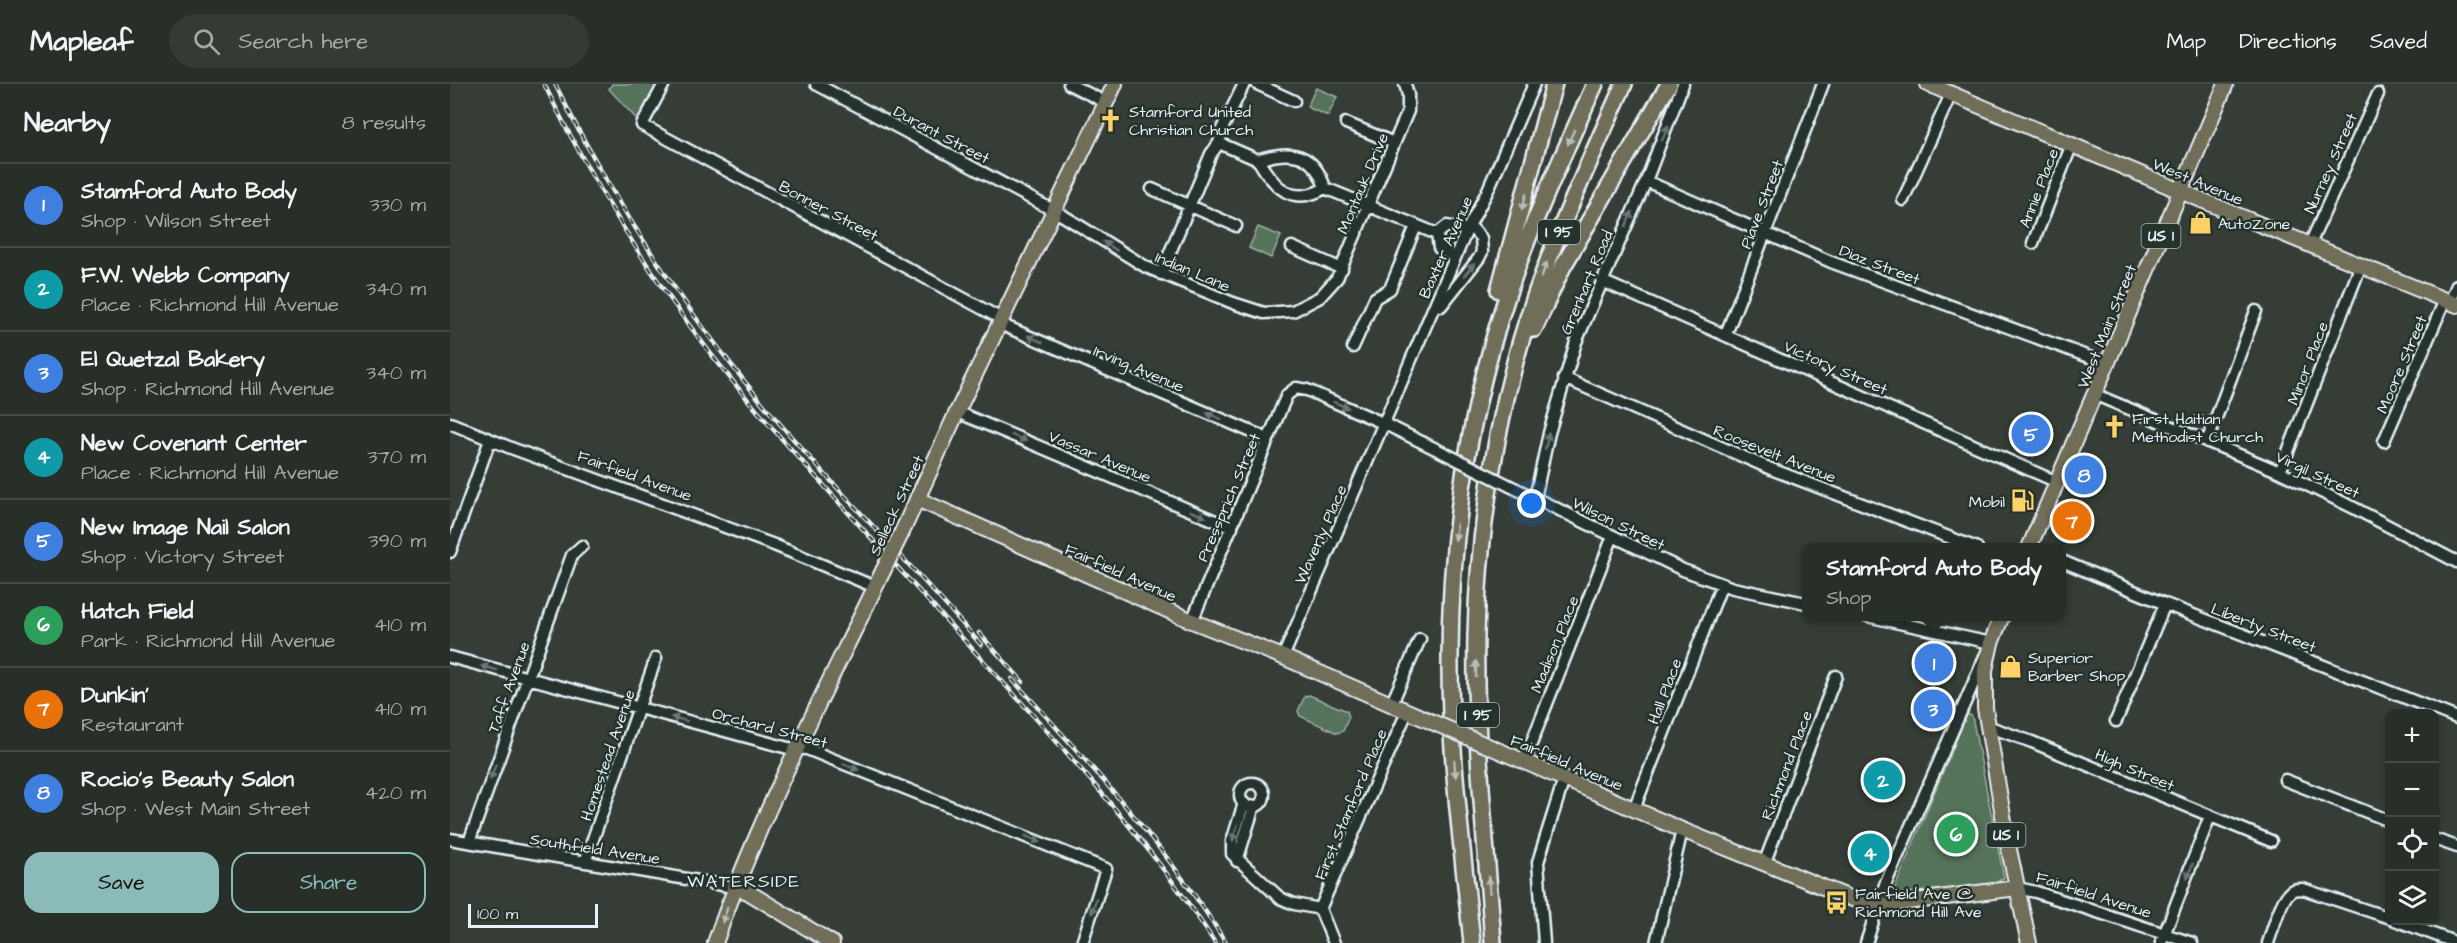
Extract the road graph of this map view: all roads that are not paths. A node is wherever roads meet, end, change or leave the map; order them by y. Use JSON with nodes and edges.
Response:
{"nodes":[{"id":1,"x":664,"y":84,"type":"edge"},
{"id":2,"x":816,"y":84,"type":"edge"},
{"id":3,"x":1069,"y":84,"type":"edge"},
{"id":4,"x":1115,"y":84,"type":"edge"},
{"id":5,"x":1244,"y":84,"type":"edge"},
{"id":6,"x":1257,"y":84,"type":"edge"},
{"id":7,"x":1405,"y":84,"type":"edge"},
{"id":8,"x":1534,"y":84,"type":"edge"},
{"id":9,"x":1554,"y":84,"type":"edge"},
{"id":10,"x":1595,"y":84,"type":"edge"},
{"id":11,"x":1624,"y":84,"type":"edge"},
{"id":12,"x":1669,"y":84,"type":"edge"},
{"id":13,"x":1683,"y":84,"type":"edge"},
{"id":14,"x":1823,"y":84,"type":"edge"},
{"id":15,"x":2226,"y":84,"type":"edge"},
{"id":16,"x":1939,"y":88,"type":"edge"},
{"id":17,"x":2378,"y":94,"type":"dead end"},
{"id":18,"x":1294,"y":101,"type":"dead end"},
{"id":19,"x":1106,"y":102,"type":"junction"},
{"id":20,"x":1346,"y":123,"type":"dead end"},
{"id":21,"x":1219,"y":143,"type":"junction"},
{"id":22,"x":1394,"y":143,"type":"junction"},
{"id":23,"x":2072,"y":144,"type":"junction"},
{"id":24,"x":1258,"y":160,"type":"junction"},
{"id":25,"x":1646,"y":181,"type":"junction"},
{"id":26,"x":1325,"y":188,"type":"junction"},
{"id":27,"x":1152,"y":189,"type":"dead end"},
{"id":28,"x":2180,"y":191,"type":"junction"},
{"id":29,"x":1903,"y":200,"type":"dead end"},
{"id":30,"x":1369,"y":205,"type":"junction"},
{"id":31,"x":1189,"y":206,"type":"junction"},
{"id":32,"x":1054,"y":211,"type":"junction"},
{"id":33,"x":1236,"y":226,"type":"dead end"},
{"id":34,"x":1416,"y":226,"type":"junction"},
{"id":35,"x":1468,"y":228,"type":"junction"},
{"id":36,"x":1437,"y":234,"type":"junction"},
{"id":37,"x":1766,"y":234,"type":"junction"},
{"id":38,"x":2033,"y":243,"type":"dead end"},
{"id":39,"x":2310,"y":244,"type":"junction"},
{"id":40,"x":1292,"y":247,"type":"dead end"},
{"id":41,"x":1455,"y":258,"type":"junction"},
{"id":42,"x":2361,"y":265,"type":"junction"},
{"id":43,"x":1342,"y":269,"type":"junction"},
{"id":44,"x":1161,"y":274,"type":"junction"},
{"id":45,"x":1602,"y":281,"type":"junction"},
{"id":46,"x":2457,"y":285,"type":"edge"},
{"id":47,"x":1328,"y":289,"type":"joint"},
{"id":48,"x":2450,"y":302,"type":"edge"},
{"id":49,"x":2256,"y":311,"type":"dead end"},
{"id":50,"x":1001,"y":321,"type":"junction"},
{"id":51,"x":1726,"y":334,"type":"junction"},
{"id":52,"x":1423,"y":335,"type":"junction"},
{"id":53,"x":1353,"y":347,"type":"dead end"},
{"id":54,"x":2108,"y":364,"type":"junction"},
{"id":55,"x":1564,"y":378,"type":"junction"},
{"id":56,"x":1509,"y":387,"type":"junction"},
{"id":57,"x":1296,"y":388,"type":"joint"},
{"id":58,"x":2096,"y":395,"type":"junction"},
{"id":59,"x":957,"y":412,"type":"junction"},
{"id":60,"x":1475,"y":415,"type":"junction"},
{"id":61,"x":450,"y":423,"type":"edge"},
{"id":62,"x":1385,"y":424,"type":"junction"},
{"id":63,"x":1268,"y":439,"type":"junction"},
{"id":64,"x":490,"y":440,"type":"junction"},
{"id":65,"x":2385,"y":441,"type":"dead end"},
{"id":66,"x":2207,"y":442,"type":"junction"},
{"id":67,"x":2280,"y":472,"type":"junction"},
{"id":68,"x":2057,"y":482,"type":"junction"},
{"id":69,"x":1535,"y":498,"type":"junction"},
{"id":70,"x":917,"y":499,"type":"junction"},
{"id":71,"x":1232,"y":528,"type":"junction"},
{"id":72,"x":1613,"y":536,"type":"junction"},
{"id":73,"x":1964,"y":543,"type":"edge"},
{"id":74,"x":2031,"y":543,"type":"edge"},
{"id":75,"x":582,"y":546,"type":"dead end"},
{"id":76,"x":450,"y":552,"type":"edge"},
{"id":77,"x":2457,"y":562,"type":"edge"},
{"id":78,"x":2066,"y":563,"type":"edge"},
{"id":79,"x":1722,"y":584,"type":"junction"},
{"id":80,"x":875,"y":587,"type":"junction"},
{"id":81,"x":1802,"y":602,"type":"edge"},
{"id":82,"x":2165,"y":604,"type":"junction"},
{"id":83,"x":1192,"y":621,"type":"junction"},
{"id":84,"x":1890,"y":621,"type":"edge"},
{"id":85,"x":2000,"y":621,"type":"edge"},
{"id":86,"x":1420,"y":639,"type":"dead end"},
{"id":87,"x":1991,"y":643,"type":"junction"},
{"id":88,"x":450,"y":657,"type":"edge"},
{"id":89,"x":1283,"y":657,"type":"junction"},
{"id":90,"x":656,"y":658,"type":"dead end"},
{"id":91,"x":1836,"y":676,"type":"dead end"},
{"id":92,"x":527,"y":678,"type":"junction"},
{"id":93,"x":1984,"y":697,"type":"junction"},
{"id":94,"x":1391,"y":705,"type":"junction"},
{"id":95,"x":639,"y":708,"type":"junction"},
{"id":96,"x":1407,"y":712,"type":"junction"},
{"id":97,"x":2457,"y":718,"type":"edge"},
{"id":98,"x":1956,"y":719,"type":"junction"},
{"id":99,"x":2116,"y":721,"type":"dead end"},
{"id":100,"x":1987,"y":726,"type":"junction"},
{"id":101,"x":796,"y":749,"type":"junction"},
{"id":102,"x":1524,"y":762,"type":"junction"},
{"id":103,"x":1564,"y":779,"type":"junction"},
{"id":104,"x":2285,"y":780,"type":"dead end"},
{"id":105,"x":1249,"y":805,"type":"dead end"},
{"id":106,"x":1634,"y":808,"type":"junction"},
{"id":107,"x":2210,"y":816,"type":"junction"},
{"id":108,"x":2385,"y":819,"type":"edge"},
{"id":109,"x":1682,"y":830,"type":"junction"},
{"id":110,"x":450,"y":839,"type":"edge"},
{"id":111,"x":2439,"y":841,"type":"edge"},
{"id":112,"x":469,"y":842,"type":"junction"},
{"id":113,"x":2271,"y":842,"type":"dead end"},
{"id":114,"x":2457,"y":847,"type":"edge"},
{"id":115,"x":585,"y":862,"type":"junction"},
{"id":116,"x":1764,"y":864,"type":"junction"},
{"id":117,"x":734,"y":887,"type":"junction"},
{"id":118,"x":2017,"y":888,"type":"junction"},
{"id":119,"x":1467,"y":891,"type":"junction"},
{"id":120,"x":1876,"y":906,"type":"junction"},
{"id":121,"x":1320,"y":909,"type":"junction"},
{"id":122,"x":2385,"y":916,"type":"edge"},
{"id":123,"x":2407,"y":925,"type":"edge"},
{"id":124,"x":2163,"y":939,"type":"edge"},
{"id":125,"x":715,"y":943,"type":"edge"},
{"id":126,"x":832,"y":943,"type":"edge"},
{"id":127,"x":1082,"y":943,"type":"edge"},
{"id":128,"x":1334,"y":943,"type":"edge"},
{"id":129,"x":1467,"y":943,"type":"edge"},
{"id":130,"x":1472,"y":943,"type":"edge"},
{"id":131,"x":1493,"y":943,"type":"edge"},
{"id":132,"x":1544,"y":943,"type":"edge"},
{"id":133,"x":1656,"y":943,"type":"edge"},
{"id":134,"x":1866,"y":943,"type":"edge"},
{"id":135,"x":2029,"y":943,"type":"edge"},
{"id":136,"x":2192,"y":943,"type":"edge"},
{"id":137,"x":2268,"y":943,"type":"edge"},
{"id":138,"x":2457,"y":943,"type":"edge"}],
"edges":[{"from":1,"to":50,"type":"street","name":"Bonner Street"},
{"from":2,"to":32,"type":"street","name":"Durant Street"},
{"from":3,"to":19,"type":"street"},
{"from":4,"to":19,"type":"main road","name":"Selleck Street"},
{"from":5,"to":21,"type":"street"},
{"from":6,"to":18,"type":"street"},
{"from":7,"to":22,"type":"street","name":"Montauk Drive"},
{"from":8,"to":35,"type":"street","name":"Baxter Avenue"},
{"from":9,"to":60,"type":"highway","one_way":true},
{"from":10,"to":60,"type":"highway","number":"I 95","one_way":true},
{"from":56,"to":11,"type":"highway","number":"I 95","one_way":true},
{"from":12,"to":56,"type":"highway"},
{"from":25,"to":13,"type":"street","name":"Grenhart Road","one_way":true},
{"from":14,"to":37,"type":"street","name":"Piave Street"},
{"from":15,"to":28,"type":"main road","name":"West Main Street","number":"US 1"},
{"from":16,"to":23,"type":"main road","name":"West Avenue"},
{"from":16,"to":29,"type":"street"},
{"from":17,"to":39,"type":"street","name":"Nurney Street"},
{"from":19,"to":32,"type":"main road","name":"Selleck Street"},
{"from":20,"to":22,"type":"street"},
{"from":21,"to":24,"type":"street"},
{"from":21,"to":31,"type":"street"},
{"from":22,"to":30,"type":"street","name":"Montauk Drive"},
{"from":23,"to":28,"type":"main road","name":"West Avenue"},
{"from":23,"to":38,"type":"street","name":"Annie Place"},
{"from":24,"to":26,"type":"street"},
{"from":24,"to":26,"type":"street"},
{"from":25,"to":37,"type":"street","name":"Diaz Street"},
{"from":45,"to":25,"type":"street","name":"Grenhart Road","one_way":true},
{"from":26,"to":30,"type":"street"},
{"from":27,"to":31,"type":"street"},
{"from":28,"to":39,"type":"main road","name":"West Avenue"},
{"from":28,"to":54,"type":"main road","name":"West Main Street","number":"US 1"},
{"from":30,"to":34,"type":"street"},
{"from":30,"to":43,"type":"street","name":"Montauk Drive"},
{"from":31,"to":33,"type":"street"},
{"from":31,"to":44,"type":"street"},
{"from":44,"to":32,"type":"street","name":"Indian Lane","one_way":true},
{"from":32,"to":50,"type":"main road","name":"Selleck Street"},
{"from":34,"to":36,"type":"street"},
{"from":34,"to":53,"type":"street"},
{"from":35,"to":36,"type":"street"},
{"from":35,"to":41,"type":"street","name":"Baxter Avenue"},
{"from":52,"to":35,"type":"street","one_way":true},
{"from":36,"to":41,"type":"street"},
{"from":37,"to":51,"type":"street","name":"Piave Street"},
{"from":37,"to":54,"type":"street","name":"Diaz Street"},
{"from":39,"to":42,"type":"main road","name":"West Avenue"},
{"from":40,"to":43,"type":"street"},
{"from":41,"to":52,"type":"street","name":"Baxter Avenue"},
{"from":42,"to":48,"type":"main road","name":"West Avenue"},
{"from":42,"to":67,"type":"street","name":"Minor Place"},
{"from":43,"to":47,"type":"street","name":"Montauk Drive"},
{"from":44,"to":47,"type":"street","name":"Indian Lane"},
{"from":45,"to":51,"type":"street","name":"Victory Street"},
{"from":45,"to":55,"type":"street","name":"Grenhart Road"},
{"from":46,"to":48,"type":"street","name":"Moore Street"},
{"from":48,"to":65,"type":"street","name":"Moore Street"},
{"from":49,"to":66,"type":"street"},
{"from":50,"to":59,"type":"main road","name":"Selleck Street"},
{"from":63,"to":50,"type":"street","name":"Irving Avenue","one_way":true},
{"from":51,"to":68,"type":"street","name":"Victory Street"},
{"from":52,"to":62,"type":"street","name":"Baxter Avenue"},
{"from":54,"to":58,"type":"main road","name":"West Main Street","number":"US 1"},
{"from":69,"to":55,"type":"street","name":"Grenhart Road","one_way":true},
{"from":55,"to":73,"type":"street","name":"Roosevelt Avenue"},
{"from":131,"to":56,"type":"highway","number":"I 95","one_way":true},
{"from":57,"to":62,"type":"street","name":"Wilson Street","one_way":true},
{"from":57,"to":63,"type":"street","name":"Pressprich Street"},
{"from":58,"to":66,"type":"street","name":"Virgil Street"},
{"from":58,"to":68,"type":"main road","name":"West Main Street","number":"US 1"},
{"from":59,"to":70,"type":"main road","name":"Selleck Street"},
{"from":59,"to":71,"type":"street","name":"Vassar Avenue","one_way":true},
{"from":60,"to":119,"type":"highway","number":"I 95","one_way":true},
{"from":61,"to":64,"type":"street","name":"Fairfield Avenue"},
{"from":62,"to":69,"type":"street","name":"Wilson Street","bridge":true},
{"from":62,"to":89,"type":"street","name":"Waverly Place"},
{"from":63,"to":71,"type":"street","name":"Pressprich Street"},
{"from":64,"to":76,"type":"street"},
{"from":64,"to":80,"type":"street","name":"Fairfield Avenue"},
{"from":66,"to":67,"type":"street","name":"Virgil Street"},
{"from":67,"to":77,"type":"street","name":"Virgil Street"},
{"from":68,"to":74,"type":"main road","name":"West Main Street","number":"US 1"},
{"from":69,"to":72,"type":"street","name":"Wilson Street"},
{"from":70,"to":80,"type":"main road","name":"Selleck Street","bridge":true},
{"from":70,"to":83,"type":"main road","name":"Fairfield Avenue"},
{"from":71,"to":83,"type":"street","name":"Pressprich Street"},
{"from":72,"to":79,"type":"street","name":"Wilson Street"},
{"from":72,"to":102,"type":"street","name":"Madison Place"},
{"from":75,"to":92,"type":"street","name":"Taff Avenue"},
{"from":78,"to":82,"type":"street","name":"Liberty Street"},
{"from":79,"to":81,"type":"street","name":"Wilson Street"},
{"from":79,"to":106,"type":"street","name":"Hall Place"},
{"from":80,"to":101,"type":"main road","name":"Selleck Street"},
{"from":82,"to":97,"type":"street","name":"Liberty Street"},
{"from":82,"to":99,"type":"street"},
{"from":83,"to":89,"type":"main road","name":"Fairfield Avenue"},
{"from":84,"to":87,"type":"street"},
{"from":85,"to":87,"type":"main road","number":"US 1"},
{"from":86,"to":94,"type":"street"},
{"from":87,"to":93,"type":"main road","number":"US 1"},
{"from":87,"to":98,"type":"street"},
{"from":92,"to":88,"type":"street","name":"Orchard Street","one_way":true},
{"from":89,"to":94,"type":"main road","name":"Fairfield Avenue"},
{"from":90,"to":95,"type":"street","name":"Homestead Avenue"},
{"from":91,"to":116,"type":"street","name":"Richmond Place"},
{"from":92,"to":95,"type":"street","name":"Orchard Street"},
{"from":92,"to":112,"type":"street","name":"Taff Avenue","one_way":true},
{"from":93,"to":98,"type":"street"},
{"from":93,"to":100,"type":"main road","number":"US 1"},
{"from":94,"to":96,"type":"main road","name":"Fairfield Avenue"},
{"from":101,"to":95,"type":"street","name":"Orchard Street","one_way":true},
{"from":95,"to":115,"type":"street","name":"Homestead Avenue"},
{"from":96,"to":102,"type":"main road","name":"Fairfield Avenue","bridge":true},
{"from":96,"to":121,"type":"street","name":"First Stamford Place"},
{"from":98,"to":120,"type":"street"},
{"from":100,"to":107,"type":"street","name":"High Street"},
{"from":100,"to":118,"type":"main road","number":"US 1"},
{"from":101,"to":117,"type":"main road","name":"Selleck Street"},
{"from":101,"to":127,"type":"street","name":"Orchard Street","one_way":true},
{"from":102,"to":103,"type":"main road","name":"Fairfield Avenue"},
{"from":103,"to":106,"type":"main road","name":"Fairfield Avenue"},
{"from":103,"to":132,"type":"street"},
{"from":104,"to":108,"type":"street"},
{"from":105,"to":121,"type":"street"},
{"from":106,"to":109,"type":"main road","name":"Fairfield Avenue"},
{"from":107,"to":113,"type":"street","name":"High Street"},
{"from":107,"to":124,"type":"street","one_way":true},
{"from":109,"to":116,"type":"main road","name":"Fairfield Avenue"},
{"from":109,"to":133,"type":"street"},
{"from":110,"to":112,"type":"street","name":"Southfield Avenue"},
{"from":111,"to":114,"type":"street"},
{"from":112,"to":115,"type":"street","name":"Southfield Avenue"},
{"from":115,"to":117,"type":"street","name":"Southfield Avenue"},
{"from":116,"to":120,"type":"main road","name":"Fairfield Avenue"},
{"from":117,"to":125,"type":"main road","name":"Selleck Street","one_way":true},
{"from":117,"to":126,"type":"main road"},
{"from":118,"to":120,"type":"main road","name":"Fairfield Avenue"},
{"from":118,"to":124,"type":"street","name":"Fairfield Avenue"},
{"from":118,"to":135,"type":"main road","number":"US 1"},
{"from":119,"to":129,"type":"highway"},
{"from":119,"to":130,"type":"highway","number":"I 95"},
{"from":120,"to":134,"type":"street"},
{"from":121,"to":128,"type":"street"},
{"from":122,"to":137,"type":"street"},
{"from":123,"to":138,"type":"street"},
{"from":124,"to":136,"type":"street","name":"Fairfield Avenue"}]}
